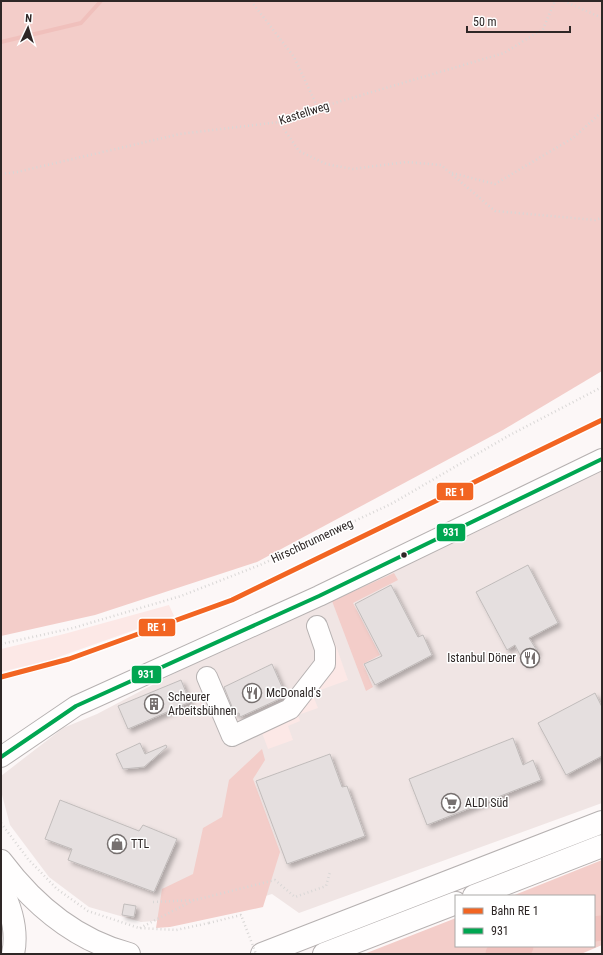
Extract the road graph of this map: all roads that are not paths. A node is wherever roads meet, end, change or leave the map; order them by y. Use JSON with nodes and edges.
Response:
{"nodes":[{"id":1,"x":602,"y":459,"type":"edge"},
{"id":2,"x":316,"y":626,"type":"dead end"},
{"id":3,"x":207,"y":676,"type":"dead end"},
{"id":4,"x":1,"y":757,"type":"edge"},
{"id":5,"x":602,"y":822,"type":"edge"},
{"id":6,"x":602,"y":846,"type":"edge"},
{"id":7,"x":1,"y":861,"type":"edge"},
{"id":8,"x":1,"y":888,"type":"edge"},
{"id":9,"x":477,"y":895,"type":"edge"},
{"id":10,"x":455,"y":903,"type":"edge"},
{"id":11,"x":263,"y":953,"type":"edge"},
{"id":12,"x":13,"y":954,"type":"edge"},
{"id":13,"x":129,"y":954,"type":"edge"},
{"id":14,"x":246,"y":954,"type":"edge"},
{"id":15,"x":324,"y":954,"type":"edge"}],
"edges":[{"from":1,"to":4,"type":"street"},
{"from":2,"to":3,"type":"street"},
{"from":5,"to":11,"type":"highway"},
{"from":6,"to":9,"type":"highway"},
{"from":7,"to":13,"type":"highway"},
{"from":8,"to":12,"type":"highway"},
{"from":10,"to":15,"type":"highway"},
{"from":11,"to":14,"type":"highway"}]}
